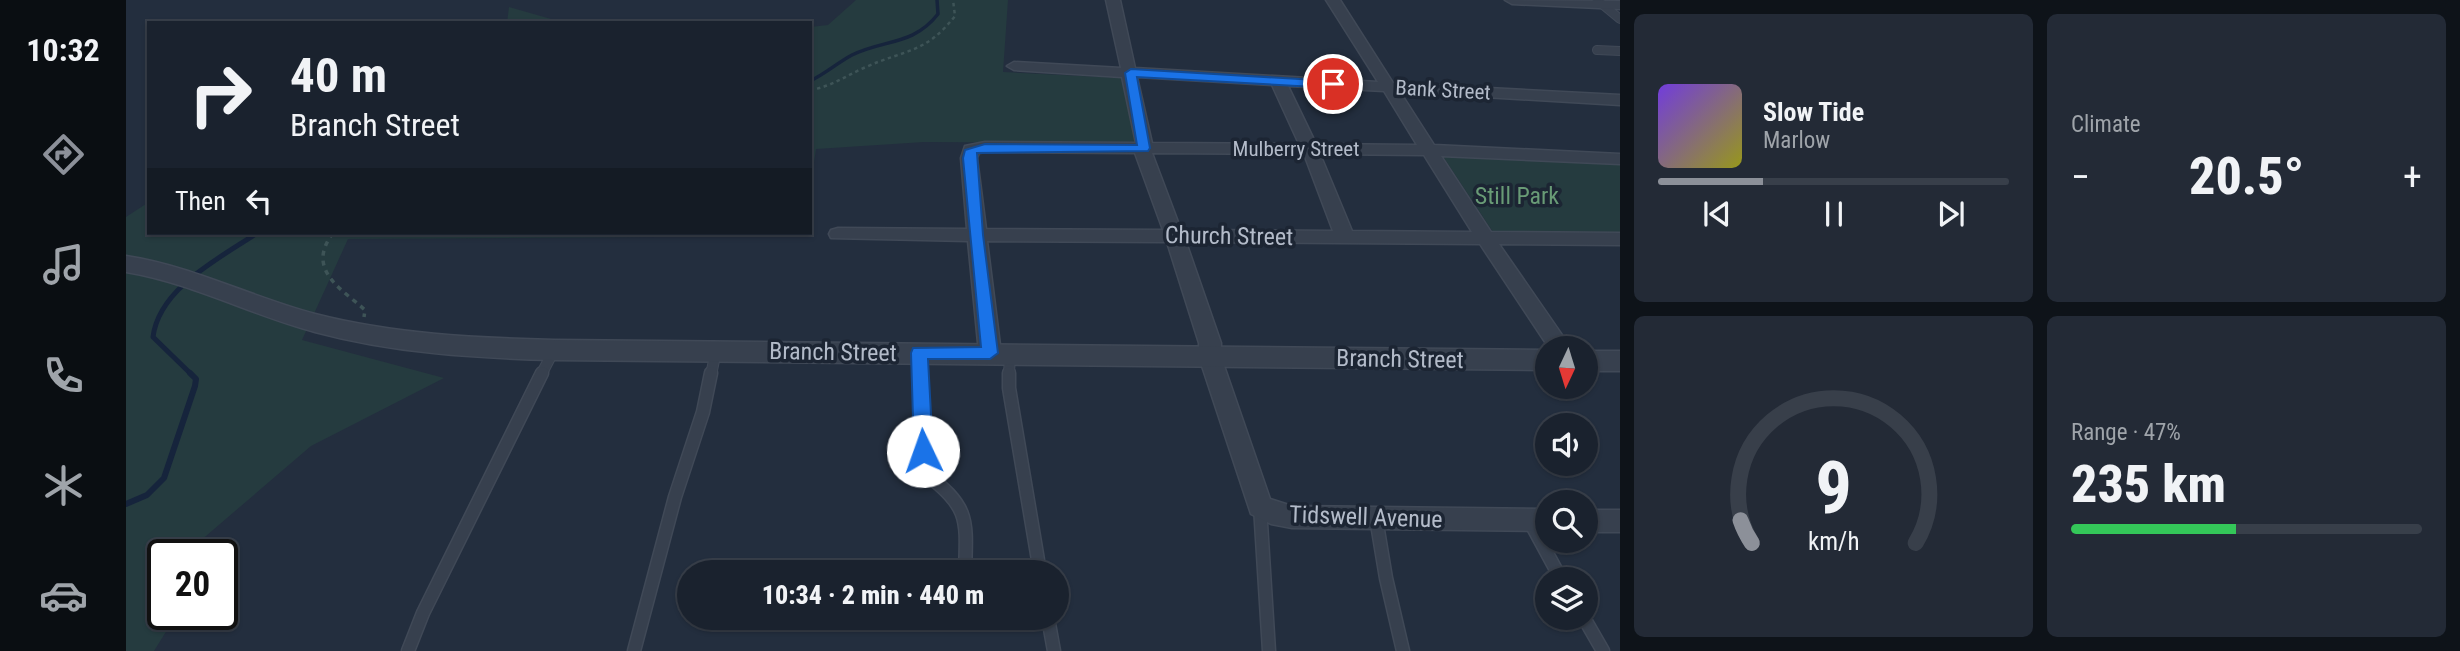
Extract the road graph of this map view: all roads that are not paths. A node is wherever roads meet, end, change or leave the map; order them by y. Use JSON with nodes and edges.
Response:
{"nodes":[{"id":1,"x":1113,"y":0,"type":"edge"},
{"id":2,"x":1333,"y":0,"type":"edge"},
{"id":3,"x":1512,"y":0,"type":"edge"},
{"id":4,"x":1600,"y":2,"type":"edge"},
{"id":5,"x":1620,"y":5,"type":"edge"},
{"id":6,"x":1620,"y":19,"type":"edge"},
{"id":7,"x":1597,"y":50,"type":"dead end"},
{"id":8,"x":1620,"y":51,"type":"edge"},
{"id":9,"x":1014,"y":66,"type":"dead end"},
{"id":10,"x":1131,"y":73,"type":"junction"},
{"id":11,"x":1278,"y":81,"type":"junction"},
{"id":12,"x":1389,"y":87,"type":"junction"},
{"id":13,"x":1620,"y":100,"type":"edge"},
{"id":14,"x":1143,"y":148,"type":"junction"},
{"id":15,"x":1310,"y":149,"type":"junction"},
{"id":16,"x":1429,"y":150,"type":"junction"},
{"id":17,"x":1620,"y":159,"type":"edge"},
{"id":18,"x":838,"y":234,"type":"dead end"},
{"id":19,"x":976,"y":235,"type":"junction"},
{"id":20,"x":1174,"y":235,"type":"junction"},
{"id":21,"x":1345,"y":237,"type":"junction"},
{"id":22,"x":1485,"y":238,"type":"junction"},
{"id":23,"x":1620,"y":239,"type":"edge"},
{"id":24,"x":126,"y":245,"type":"edge"},
{"id":25,"x":126,"y":264,"type":"edge"},
{"id":26,"x":171,"y":272,"type":"junction"},
{"id":27,"x":1552,"y":336,"type":"edge"},
{"id":28,"x":554,"y":350,"type":"junction"},
{"id":29,"x":716,"y":351,"type":"junction"},
{"id":30,"x":919,"y":353,"type":"junction"},
{"id":31,"x":1000,"y":353,"type":"junction"},
{"id":32,"x":1210,"y":357,"type":"junction"},
{"id":33,"x":1535,"y":360,"type":"edge"},
{"id":34,"x":1598,"y":360,"type":"edge"},
{"id":35,"x":1620,"y":361,"type":"edge"},
{"id":36,"x":1260,"y":506,"type":"junction"},
{"id":37,"x":1376,"y":518,"type":"junction"},
{"id":38,"x":1535,"y":520,"type":"edge"},
{"id":39,"x":1598,"y":521,"type":"edge"},
{"id":40,"x":1620,"y":521,"type":"edge"},
{"id":41,"x":965,"y":560,"type":"edge"},
{"id":42,"x":1038,"y":560,"type":"edge"},
{"id":43,"x":1050,"y":630,"type":"edge"},
{"id":44,"x":1591,"y":630,"type":"edge"},
{"id":45,"x":408,"y":651,"type":"edge"},
{"id":46,"x":634,"y":651,"type":"edge"},
{"id":47,"x":1054,"y":651,"type":"edge"},
{"id":48,"x":1269,"y":651,"type":"edge"},
{"id":49,"x":1403,"y":651,"type":"edge"},
{"id":50,"x":1604,"y":651,"type":"edge"}],
"edges":[{"from":1,"to":10,"type":"street","name":"Tidswell Avenue"},
{"from":2,"to":12,"type":"street"},
{"from":3,"to":4,"type":"street"},
{"from":4,"to":5,"type":"street"},
{"from":4,"to":6,"type":"lane"},
{"from":7,"to":8,"type":"lane"},
{"from":9,"to":10,"type":"street","name":"Bank Street"},
{"from":10,"to":11,"type":"street","name":"Bank Street"},
{"from":10,"to":14,"type":"street","name":"Tidswell Avenue"},
{"from":11,"to":12,"type":"street","name":"Bank Street"},
{"from":11,"to":15,"type":"street"},
{"from":12,"to":13,"type":"street","name":"Bank Street"},
{"from":12,"to":16,"type":"street"},
{"from":14,"to":15,"type":"street","name":"Mulberry Street"},
{"from":14,"to":19,"type":"street","name":"Mulberry Street"},
{"from":14,"to":20,"type":"street","name":"Tidswell Avenue"},
{"from":15,"to":16,"type":"street","name":"Mulberry Street"},
{"from":15,"to":21,"type":"street"},
{"from":16,"to":17,"type":"street","name":"Mulberry Street"},
{"from":16,"to":22,"type":"street"},
{"from":18,"to":19,"type":"street","name":"Church Street"},
{"from":19,"to":20,"type":"street","name":"Church Street"},
{"from":19,"to":31,"type":"street"},
{"from":20,"to":21,"type":"street","name":"Church Street"},
{"from":20,"to":32,"type":"street","name":"Tidswell Avenue"},
{"from":21,"to":22,"type":"street","name":"Church Street"},
{"from":22,"to":23,"type":"street","name":"Church Street"},
{"from":22,"to":27,"type":"street"},
{"from":24,"to":26,"type":"street"},
{"from":25,"to":26,"type":"street"},
{"from":26,"to":28,"type":"street","name":"Branch Street"},
{"from":28,"to":29,"type":"street","name":"Branch Street"},
{"from":28,"to":45,"type":"lane"},
{"from":29,"to":30,"type":"street","name":"Branch Street"},
{"from":29,"to":46,"type":"lane"},
{"from":30,"to":31,"type":"street","name":"Branch Street"},
{"from":30,"to":41,"type":"lane"},
{"from":31,"to":32,"type":"street","name":"Branch Street"},
{"from":31,"to":42,"type":"lane"},
{"from":32,"to":33,"type":"street","name":"Branch Street"},
{"from":32,"to":36,"type":"street","name":"Tidswell Avenue"},
{"from":34,"to":35,"type":"street"},
{"from":36,"to":37,"type":"street","name":"Tidswell Avenue"},
{"from":36,"to":48,"type":"lane"},
{"from":37,"to":38,"type":"street","name":"Tidswell Avenue"},
{"from":37,"to":49,"type":"lane"},
{"from":39,"to":40,"type":"street"},
{"from":43,"to":47,"type":"lane"},
{"from":44,"to":50,"type":"lane"}]}
